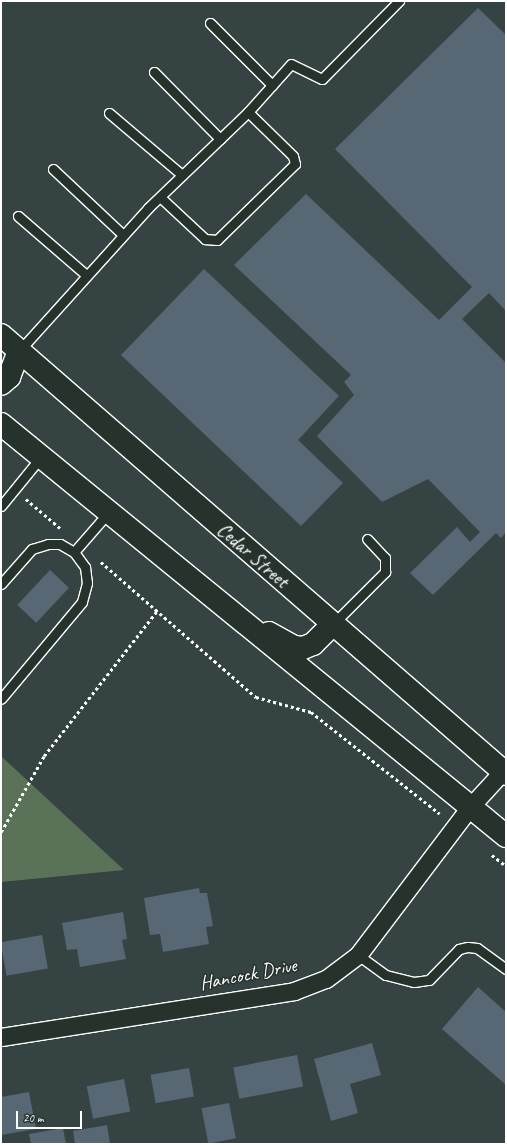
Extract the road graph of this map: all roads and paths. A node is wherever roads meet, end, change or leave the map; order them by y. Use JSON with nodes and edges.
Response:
{"nodes":[{"id":1,"x":399,"y":1,"type":"edge"},
{"id":2,"x":210,"y":23,"type":"dead end"},
{"id":3,"x":154,"y":72,"type":"dead end"},
{"id":4,"x":272,"y":85,"type":"junction"},
{"id":5,"x":248,"y":112,"type":"junction"},
{"id":6,"x":109,"y":113,"type":"dead end"},
{"id":7,"x":220,"y":139,"type":"junction"},
{"id":8,"x":53,"y":169,"type":"dead end"},
{"id":9,"x":182,"y":175,"type":"junction"},
{"id":10,"x":160,"y":197,"type":"junction"},
{"id":11,"x":18,"y":216,"type":"dead end"},
{"id":12,"x":123,"y":235,"type":"junction"},
{"id":13,"x":86,"y":275,"type":"junction"},
{"id":14,"x":1,"y":335,"type":"edge"},
{"id":15,"x":19,"y":350,"type":"junction"},
{"id":16,"x":1,"y":384,"type":"edge"},
{"id":17,"x":1,"y":424,"type":"edge"},
{"id":18,"x":41,"y":457,"type":"junction"},
{"id":19,"x":1,"y":506,"type":"edge"},
{"id":20,"x":108,"y":513,"type":"junction"},
{"id":21,"x":367,"y":539,"type":"dead end"},
{"id":22,"x":74,"y":552,"type":"junction"},
{"id":23,"x":1,"y":584,"type":"edge"},
{"id":24,"x":218,"y":604,"type":"junction"},
{"id":25,"x":333,"y":624,"type":"junction"},
{"id":26,"x":1,"y":699,"type":"edge"},
{"id":27,"x":504,"y":773,"type":"edge"},
{"id":28,"x":470,"y":807,"type":"junction"},
{"id":29,"x":456,"y":826,"type":"junction"},
{"id":30,"x":1,"y":832,"type":"edge"},
{"id":31,"x":506,"y":836,"type":"edge"},
{"id":32,"x":489,"y":853,"type":"dead end"},
{"id":33,"x":506,"y":866,"type":"edge"},
{"id":34,"x":358,"y":955,"type":"junction"},
{"id":35,"x":506,"y":969,"type":"edge"},
{"id":36,"x":1,"y":1037,"type":"edge"}],
"edges":[{"from":1,"to":4,"type":"lane"},
{"from":2,"to":4,"type":"lane"},
{"from":3,"to":7,"type":"lane"},
{"from":4,"to":5,"type":"lane"},
{"from":5,"to":7,"type":"lane"},
{"from":5,"to":10,"type":"lane"},
{"from":6,"to":9,"type":"lane"},
{"from":7,"to":9,"type":"lane"},
{"from":8,"to":12,"type":"lane"},
{"from":9,"to":10,"type":"lane"},
{"from":10,"to":12,"type":"lane"},
{"from":11,"to":13,"type":"lane"},
{"from":12,"to":13,"type":"lane"},
{"from":13,"to":15,"type":"lane"},
{"from":14,"to":15,"type":"main road","name":"Cedar Street"},
{"from":15,"to":16,"type":"main road"},
{"from":15,"to":25,"type":"main road","name":"Cedar Street"},
{"from":17,"to":18,"type":"main road"},
{"from":18,"to":19,"type":"lane"},
{"from":18,"to":20,"type":"main road"},
{"from":20,"to":22,"type":"lane"},
{"from":20,"to":24,"type":"main road"},
{"from":21,"to":25,"type":"lane"},
{"from":22,"to":23,"type":"lane"},
{"from":22,"to":26,"type":"lane"},
{"from":24,"to":25,"type":"main road"},
{"from":24,"to":28,"type":"main road"},
{"from":25,"to":27,"type":"main road","name":"Cedar Street"},
{"from":27,"to":28,"type":"street","name":"Hancock Drive"},
{"from":28,"to":29,"type":"street","name":"Hancock Drive"},
{"from":28,"to":31,"type":"main road"},
{"from":29,"to":30,"type":"path"},
{"from":29,"to":34,"type":"street","name":"Hancock Drive"},
{"from":32,"to":33,"type":"path"},
{"from":34,"to":35,"type":"lane"},
{"from":34,"to":36,"type":"street","name":"Hancock Drive"}]}
